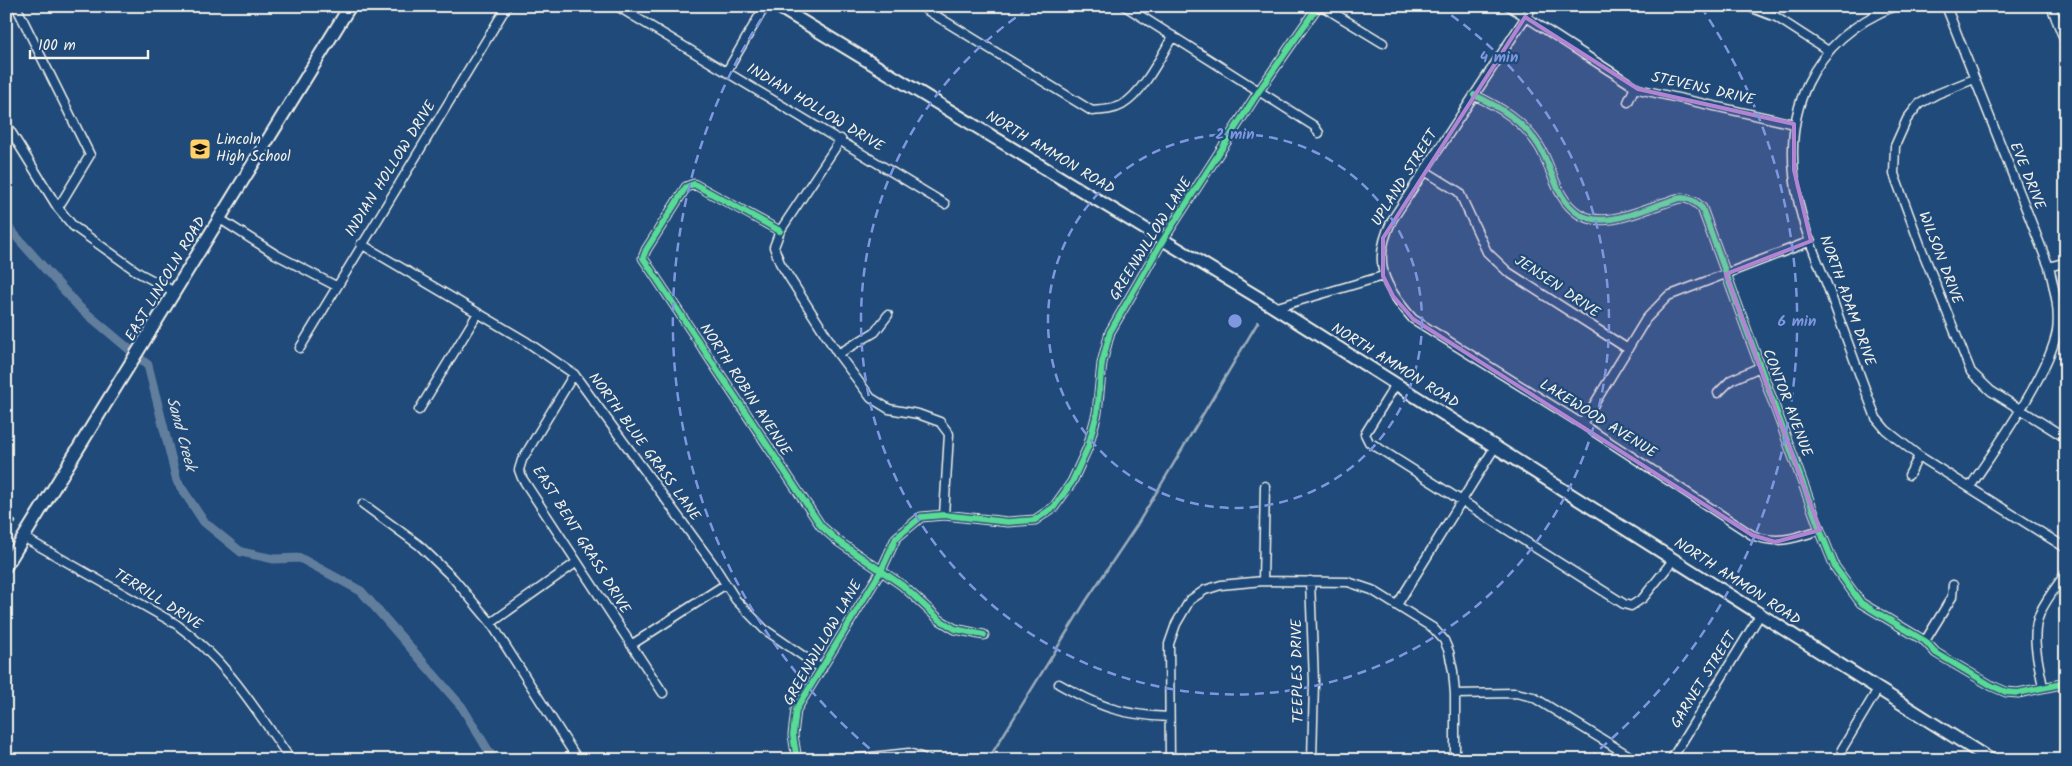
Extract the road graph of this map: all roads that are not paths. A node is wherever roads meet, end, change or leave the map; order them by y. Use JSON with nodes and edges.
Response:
{"nodes":[{"id":1,"x":16,"y":6,"type":"edge"},
{"id":2,"x":350,"y":6,"type":"edge"},
{"id":3,"x":507,"y":6,"type":"edge"},
{"id":4,"x":618,"y":6,"type":"edge"},
{"id":5,"x":766,"y":6,"type":"edge"},
{"id":6,"x":777,"y":6,"type":"edge"},
{"id":7,"x":920,"y":6,"type":"edge"},
{"id":8,"x":1125,"y":6,"type":"edge"},
{"id":9,"x":1320,"y":6,"type":"edge"},
{"id":10,"x":1509,"y":6,"type":"edge"},
{"id":11,"x":1533,"y":6,"type":"edge"},
{"id":12,"x":1747,"y":6,"type":"edge"},
{"id":13,"x":1895,"y":6,"type":"edge"},
{"id":14,"x":1946,"y":6,"type":"edge"},
{"id":15,"x":2050,"y":6,"type":"edge"},
{"id":16,"x":1525,"y":17,"type":"junction"},
{"id":17,"x":1173,"y":36,"type":"junction"},
{"id":18,"x":1384,"y":44,"type":"dead end"},
{"id":19,"x":2066,"y":44,"type":"edge"},
{"id":20,"x":1827,"y":50,"type":"junction"},
{"id":21,"x":727,"y":71,"type":"junction"},
{"id":22,"x":1974,"y":79,"type":"junction"},
{"id":23,"x":1635,"y":87,"type":"junction"},
{"id":24,"x":1260,"y":91,"type":"junction"},
{"id":25,"x":1474,"y":95,"type":"junction"},
{"id":26,"x":1628,"y":102,"type":"dead end"},
{"id":27,"x":6,"y":124,"type":"edge"},
{"id":28,"x":1794,"y":124,"type":"junction"},
{"id":29,"x":1319,"y":133,"type":"dead end"},
{"id":30,"x":841,"y":139,"type":"junction"},
{"id":31,"x":1425,"y":171,"type":"junction"},
{"id":32,"x":945,"y":204,"type":"dead end"},
{"id":33,"x":58,"y":208,"type":"junction"},
{"id":34,"x":220,"y":219,"type":"junction"},
{"id":35,"x":780,"y":231,"type":"junction"},
{"id":36,"x":1163,"y":240,"type":"junction"},
{"id":37,"x":1811,"y":241,"type":"junction"},
{"id":38,"x":362,"y":244,"type":"junction"},
{"id":39,"x":2066,"y":262,"type":"edge"},
{"id":40,"x":2049,"y":267,"type":"junction"},
{"id":41,"x":1726,"y":274,"type":"junction"},
{"id":42,"x":1383,"y":276,"type":"junction"},
{"id":43,"x":336,"y":286,"type":"junction"},
{"id":44,"x":175,"y":292,"type":"junction"},
{"id":45,"x":1274,"y":308,"type":"junction"},
{"id":46,"x":478,"y":313,"type":"junction"},
{"id":47,"x":888,"y":315,"type":"dead end"},
{"id":48,"x":300,"y":348,"type":"dead end"},
{"id":49,"x":1628,"y":349,"type":"junction"},
{"id":50,"x":838,"y":354,"type":"junction"},
{"id":51,"x":1760,"y":367,"type":"junction"},
{"id":52,"x":574,"y":374,"type":"junction"},
{"id":53,"x":1396,"y":384,"type":"junction"},
{"id":54,"x":1718,"y":393,"type":"dead end"},
{"id":55,"x":2020,"y":409,"type":"junction"},
{"id":56,"x":419,"y":410,"type":"dead end"},
{"id":57,"x":1582,"y":424,"type":"junction"},
{"id":58,"x":2066,"y":438,"type":"edge"},
{"id":59,"x":1494,"y":447,"type":"junction"},
{"id":60,"x":1919,"y":456,"type":"junction"},
{"id":61,"x":1909,"y":475,"type":"dead end"},
{"id":62,"x":1265,"y":486,"type":"dead end"},
{"id":63,"x":1970,"y":488,"type":"junction"},
{"id":64,"x":1460,"y":501,"type":"junction"},
{"id":65,"x":363,"y":504,"type":"dead end"},
{"id":66,"x":944,"y":515,"type":"junction"},
{"id":67,"x":1820,"y":530,"type":"junction"},
{"id":68,"x":24,"y":537,"type":"junction"},
{"id":69,"x":2066,"y":548,"type":"edge"},
{"id":70,"x":1674,"y":559,"type":"junction"},
{"id":71,"x":577,"y":562,"type":"junction"},
{"id":72,"x":6,"y":566,"type":"edge"},
{"id":73,"x":881,"y":571,"type":"junction"},
{"id":74,"x":2066,"y":572,"type":"edge"},
{"id":75,"x":1263,"y":580,"type":"junction"},
{"id":76,"x":1310,"y":581,"type":"junction"},
{"id":77,"x":726,"y":584,"type":"junction"},
{"id":78,"x":1953,"y":585,"type":"dead end"},
{"id":79,"x":1398,"y":604,"type":"junction"},
{"id":80,"x":1760,"y":615,"type":"junction"},
{"id":81,"x":491,"y":623,"type":"junction"},
{"id":82,"x":984,"y":635,"type":"dead end"},
{"id":83,"x":1925,"y":641,"type":"junction"},
{"id":84,"x":631,"y":645,"type":"junction"},
{"id":85,"x":822,"y":668,"type":"junction"},
{"id":86,"x":2066,"y":683,"type":"edge"},
{"id":87,"x":1059,"y":684,"type":"dead end"},
{"id":88,"x":2043,"y":687,"type":"junction"},
{"id":89,"x":1878,"y":689,"type":"junction"},
{"id":90,"x":662,"y":693,"type":"dead end"},
{"id":91,"x":1455,"y":694,"type":"junction"},
{"id":92,"x":1169,"y":717,"type":"junction"},
{"id":93,"x":1842,"y":749,"type":"dead end"},
{"id":94,"x":291,"y":760,"type":"edge"},
{"id":95,"x":578,"y":760,"type":"edge"},
{"id":96,"x":797,"y":760,"type":"edge"},
{"id":97,"x":844,"y":760,"type":"edge"},
{"id":98,"x":929,"y":760,"type":"edge"},
{"id":99,"x":1170,"y":760,"type":"edge"},
{"id":100,"x":1312,"y":760,"type":"edge"},
{"id":101,"x":1454,"y":760,"type":"edge"},
{"id":102,"x":1636,"y":760,"type":"edge"},
{"id":103,"x":1671,"y":760,"type":"edge"},
{"id":104,"x":1991,"y":760,"type":"edge"}],
"edges":[{"from":1,"to":33,"type":"street"},
{"from":2,"to":34,"type":"main road","name":"EAST LINCOLN ROAD"},
{"from":3,"to":38,"type":"street","name":"INDIAN HOLLOW DRIVE"},
{"from":4,"to":21,"type":"street","name":"INDIAN HOLLOW DRIVE"},
{"from":5,"to":21,"type":"street"},
{"from":6,"to":36,"type":"main road","name":"NORTH AMMON ROAD"},
{"from":7,"to":17,"type":"street"},
{"from":8,"to":17,"type":"street"},
{"from":9,"to":18,"type":"street"},
{"from":9,"to":24,"type":"street","name":"GREENWILLOW LANE"},
{"from":10,"to":16,"type":"street","name":"STEVENS DRIVE"},
{"from":11,"to":16,"type":"street","name":"UPLAND STREET"},
{"from":12,"to":20,"type":"street"},
{"from":13,"to":20,"type":"street","name":"NORTH ADAM DRIVE"},
{"from":14,"to":22,"type":"street","name":"EVE DRIVE"},
{"from":15,"to":19,"type":"street"},
{"from":16,"to":23,"type":"street","name":"STEVENS DRIVE"},
{"from":16,"to":25,"type":"street","name":"UPLAND STREET"},
{"from":17,"to":24,"type":"street"},
{"from":20,"to":28,"type":"street","name":"NORTH ADAM DRIVE"},
{"from":21,"to":30,"type":"street","name":"INDIAN HOLLOW DRIVE"},
{"from":22,"to":40,"type":"street","name":"EVE DRIVE"},
{"from":22,"to":55,"type":"street","name":"WILSON DRIVE"},
{"from":23,"to":26,"type":"street"},
{"from":23,"to":28,"type":"street","name":"STEVENS DRIVE"},
{"from":24,"to":29,"type":"street"},
{"from":24,"to":36,"type":"street","name":"GREENWILLOW LANE"},
{"from":25,"to":31,"type":"street","name":"UPLAND STREET"},
{"from":25,"to":41,"type":"street","name":"CONTOR AVENUE"},
{"from":27,"to":33,"type":"street"},
{"from":28,"to":37,"type":"street","name":"NORTH ADAM DRIVE"},
{"from":30,"to":32,"type":"street","name":"INDIAN HOLLOW DRIVE"},
{"from":30,"to":35,"type":"street"},
{"from":31,"to":42,"type":"street","name":"UPLAND STREET"},
{"from":31,"to":49,"type":"street","name":"JENSEN DRIVE"},
{"from":33,"to":44,"type":"street"},
{"from":34,"to":43,"type":"street"},
{"from":34,"to":44,"type":"main road","name":"EAST LINCOLN ROAD"},
{"from":35,"to":50,"type":"street"},
{"from":35,"to":73,"type":"street","name":"NORTH ROBIN AVENUE"},
{"from":36,"to":45,"type":"main road","name":"NORTH AMMON ROAD"},
{"from":36,"to":66,"type":"street","name":"GREENWILLOW LANE"},
{"from":37,"to":41,"type":"street"},
{"from":37,"to":60,"type":"street","name":"NORTH ADAM DRIVE"},
{"from":38,"to":43,"type":"street","name":"INDIAN HOLLOW DRIVE"},
{"from":38,"to":46,"type":"street","name":"NORTH BLUE GRASS LANE"},
{"from":39,"to":40,"type":"street"},
{"from":40,"to":55,"type":"street","name":"EVE DRIVE"},
{"from":41,"to":49,"type":"street"},
{"from":41,"to":51,"type":"street","name":"CONTOR AVENUE"},
{"from":42,"to":45,"type":"street"},
{"from":42,"to":57,"type":"street","name":"LAKEWOOD AVENUE"},
{"from":43,"to":48,"type":"street","name":"INDIAN HOLLOW DRIVE"},
{"from":44,"to":68,"type":"main road","name":"EAST LINCOLN ROAD"},
{"from":45,"to":53,"type":"main road","name":"NORTH AMMON ROAD"},
{"from":46,"to":52,"type":"street","name":"NORTH BLUE GRASS LANE"},
{"from":46,"to":56,"type":"street"},
{"from":47,"to":50,"type":"street"},
{"from":49,"to":57,"type":"street"},
{"from":50,"to":66,"type":"street"},
{"from":51,"to":54,"type":"street"},
{"from":51,"to":67,"type":"street","name":"CONTOR AVENUE"},
{"from":52,"to":71,"type":"street","name":"EAST BENT GRASS DRIVE"},
{"from":52,"to":77,"type":"street","name":"NORTH BLUE GRASS LANE"},
{"from":53,"to":59,"type":"main road","name":"NORTH AMMON ROAD"},
{"from":53,"to":64,"type":"street"},
{"from":55,"to":58,"type":"street","name":"WILSON DRIVE"},
{"from":55,"to":63,"type":"street","name":"EVE DRIVE"},
{"from":57,"to":67,"type":"street","name":"LAKEWOOD AVENUE"},
{"from":59,"to":64,"type":"street"},
{"from":59,"to":70,"type":"main road","name":"NORTH AMMON ROAD"},
{"from":60,"to":61,"type":"street"},
{"from":60,"to":63,"type":"street","name":"NORTH ADAM DRIVE"},
{"from":62,"to":75,"type":"street"},
{"from":63,"to":69,"type":"street","name":"NORTH ADAM DRIVE"},
{"from":64,"to":70,"type":"street"},
{"from":64,"to":79,"type":"street"},
{"from":65,"to":81,"type":"street"},
{"from":66,"to":73,"type":"street","name":"GREENWILLOW LANE"},
{"from":67,"to":83,"type":"street","name":"CONTOR AVENUE"},
{"from":68,"to":72,"type":"main road","name":"EAST LINCOLN ROAD"},
{"from":68,"to":94,"type":"street","name":"TERRILL DRIVE"},
{"from":70,"to":80,"type":"main road","name":"NORTH AMMON ROAD"},
{"from":71,"to":81,"type":"street"},
{"from":71,"to":84,"type":"street","name":"EAST BENT GRASS DRIVE"},
{"from":73,"to":82,"type":"street","name":"NORTH ROBIN AVENUE"},
{"from":73,"to":85,"type":"street","name":"GREENWILLOW LANE"},
{"from":74,"to":88,"type":"street"},
{"from":75,"to":76,"type":"street"},
{"from":75,"to":92,"type":"street"},
{"from":76,"to":79,"type":"street"},
{"from":76,"to":100,"type":"street","name":"TEEPLES DRIVE"},
{"from":77,"to":84,"type":"street"},
{"from":77,"to":85,"type":"street","name":"NORTH BLUE GRASS LANE"},
{"from":78,"to":83,"type":"street"},
{"from":79,"to":91,"type":"street"},
{"from":80,"to":89,"type":"main road","name":"NORTH AMMON ROAD"},
{"from":80,"to":103,"type":"street","name":"GARNET STREET"},
{"from":81,"to":95,"type":"street"},
{"from":83,"to":88,"type":"street","name":"CONTOR AVENUE"},
{"from":84,"to":90,"type":"street","name":"EAST BENT GRASS DRIVE"},
{"from":85,"to":96,"type":"street","name":"GREENWILLOW LANE"},
{"from":86,"to":88,"type":"street","name":"CONTOR AVENUE"},
{"from":87,"to":92,"type":"street"},
{"from":89,"to":93,"type":"street"},
{"from":89,"to":104,"type":"main road","name":"NORTH AMMON ROAD"},
{"from":91,"to":101,"type":"street"},
{"from":91,"to":102,"type":"street"},
{"from":92,"to":99,"type":"street"},
{"from":97,"to":98,"type":"street"}]}
